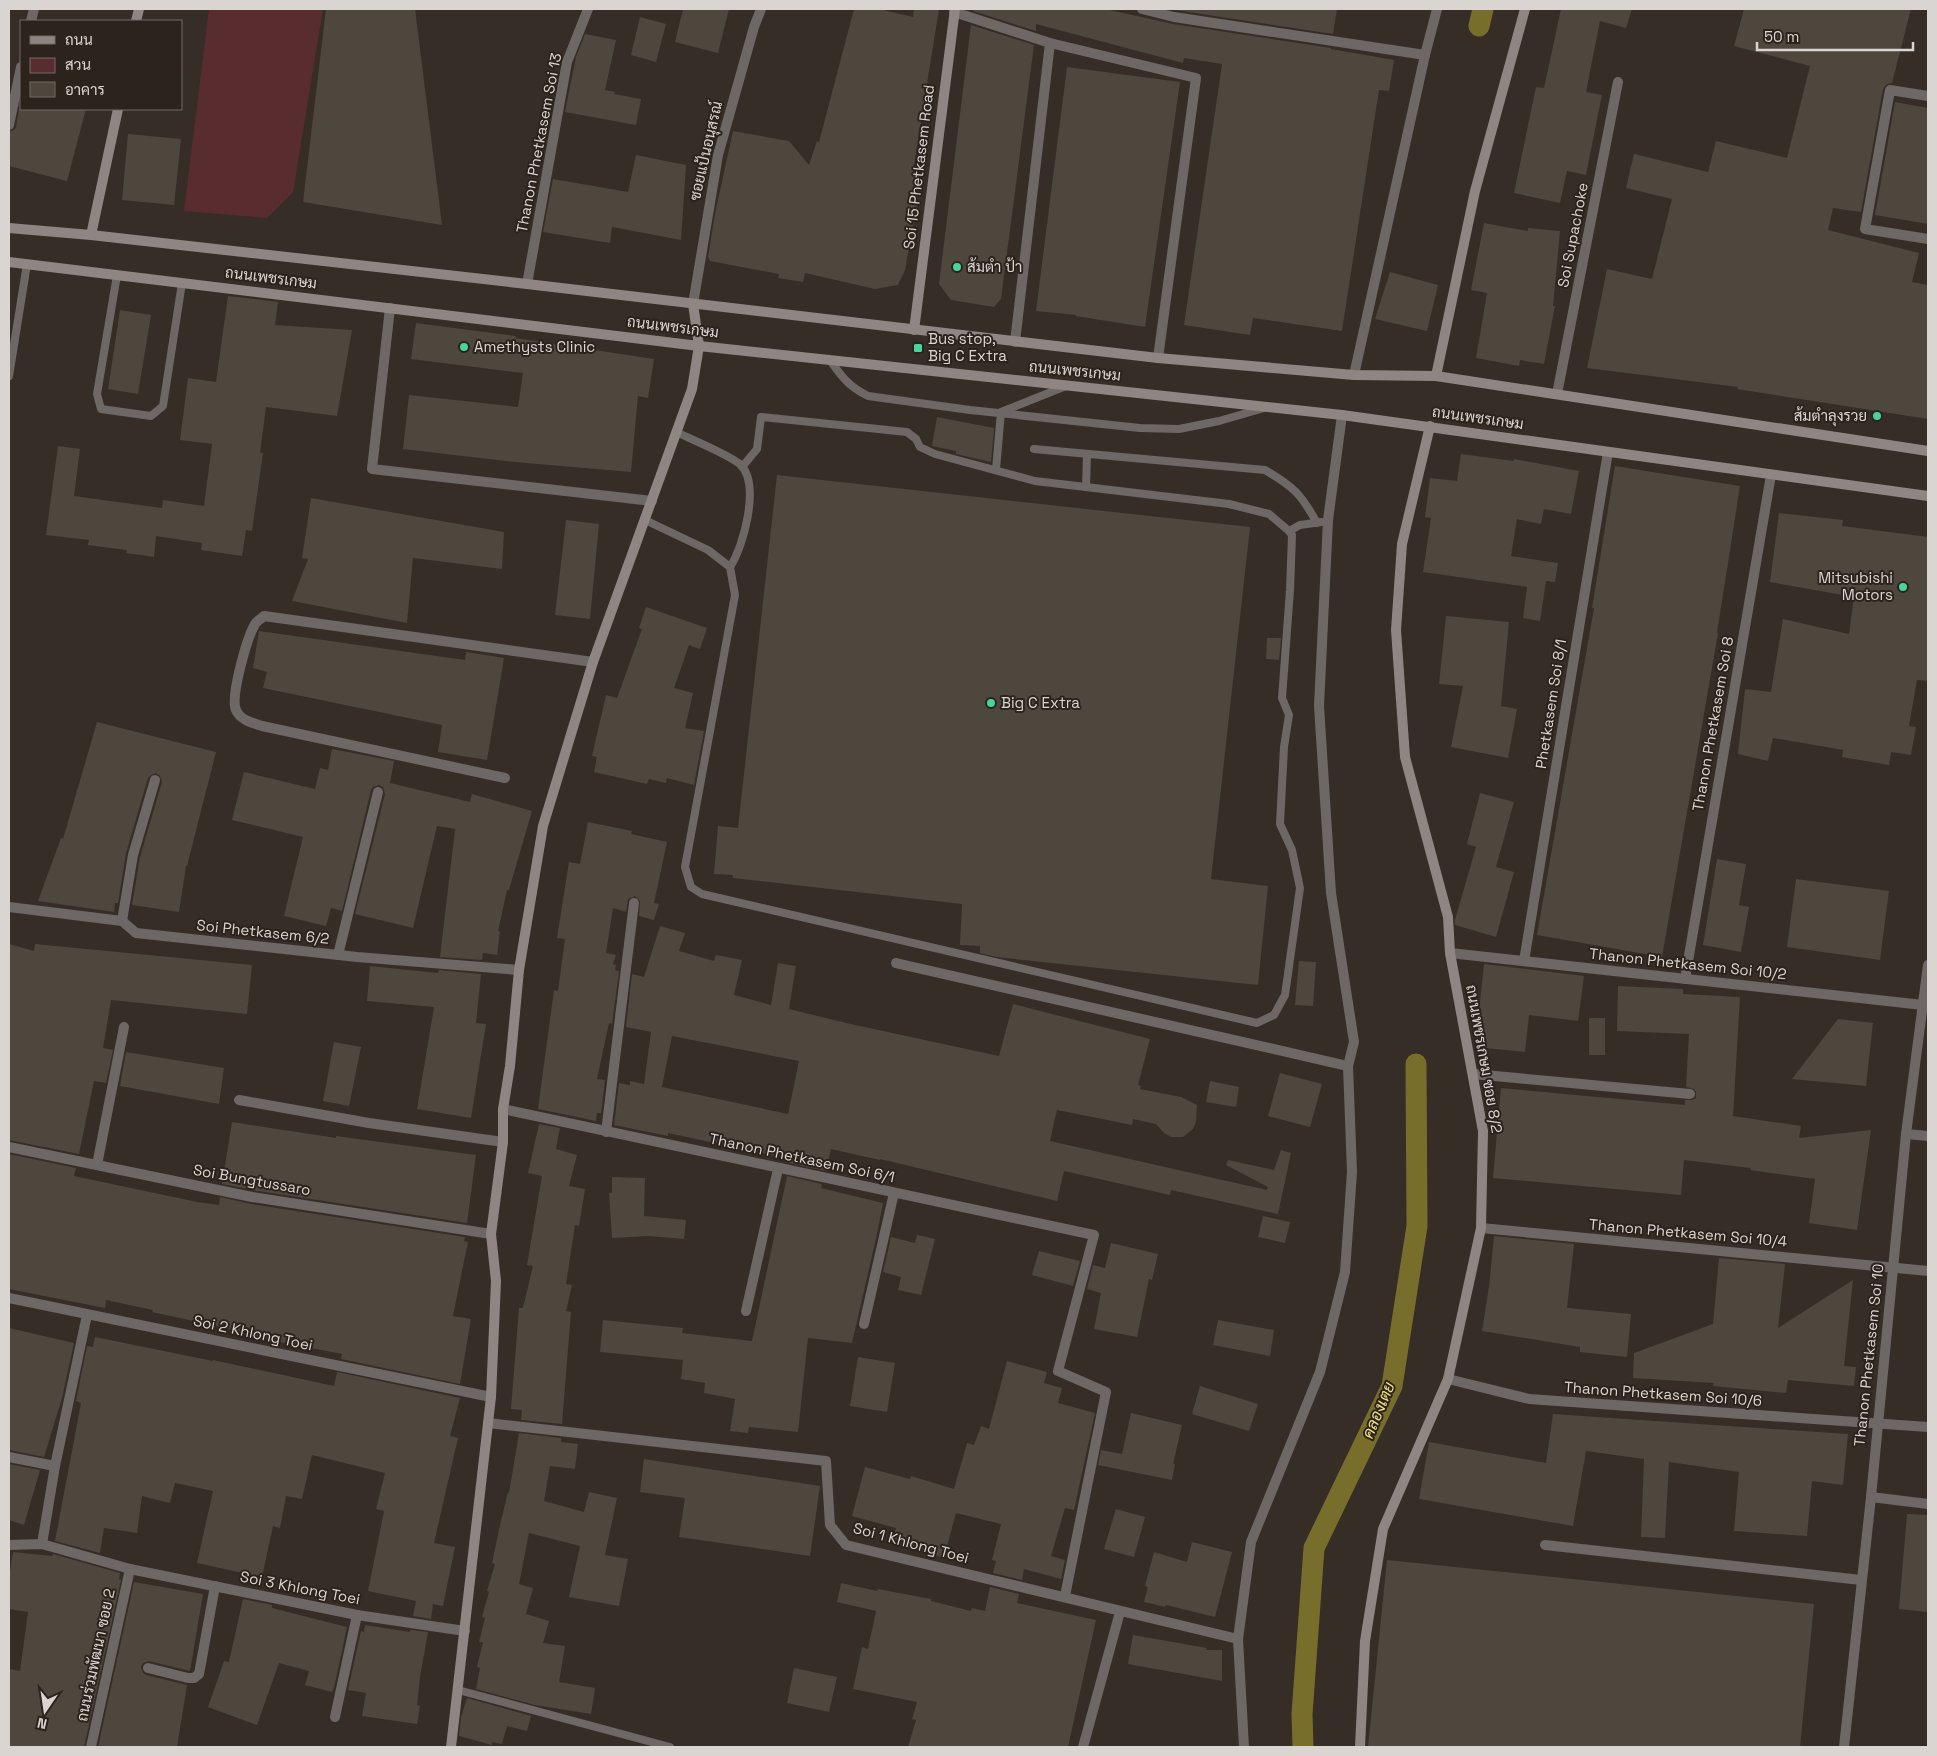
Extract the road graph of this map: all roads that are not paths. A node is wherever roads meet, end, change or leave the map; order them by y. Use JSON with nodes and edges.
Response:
{"nodes":[{"id":1,"x":588,"y":9,"type":"edge"},
{"id":2,"x":761,"y":9,"type":"edge"},
{"id":3,"x":1142,"y":9,"type":"edge"},
{"id":4,"x":1437,"y":9,"type":"edge"},
{"id":5,"x":1525,"y":9,"type":"edge"},
{"id":6,"x":955,"y":11,"type":"edge"},
{"id":7,"x":1050,"y":43,"type":"junction"},
{"id":8,"x":1425,"y":56,"type":"junction"},
{"id":9,"x":20,"y":72,"type":"edge"},
{"id":10,"x":1618,"y":82,"type":"dead end"},
{"id":11,"x":1928,"y":96,"type":"edge"},
{"id":12,"x":118,"y":110,"type":"edge"},
{"id":13,"x":9,"y":126,"type":"edge"},
{"id":14,"x":9,"y":228,"type":"edge"},
{"id":15,"x":91,"y":235,"type":"junction"},
{"id":16,"x":1928,"y":239,"type":"edge"},
{"id":17,"x":9,"y":262,"type":"edge"},
{"id":18,"x":27,"y":264,"type":"junction"},
{"id":19,"x":117,"y":275,"type":"junction"},
{"id":20,"x":182,"y":283,"type":"junction"},
{"id":21,"x":527,"y":284,"type":"junction"},
{"id":22,"x":693,"y":304,"type":"junction"},
{"id":23,"x":390,"y":308,"type":"junction"},
{"id":24,"x":914,"y":330,"type":"junction"},
{"id":25,"x":1015,"y":342,"type":"junction"},
{"id":26,"x":699,"y":346,"type":"junction"},
{"id":27,"x":1158,"y":358,"type":"junction"},
{"id":28,"x":829,"y":359,"type":"junction"},
{"id":29,"x":1354,"y":375,"type":"junction"},
{"id":30,"x":9,"y":376,"type":"edge"},
{"id":31,"x":1436,"y":376,"type":"junction"},
{"id":32,"x":1067,"y":385,"type":"junction"},
{"id":33,"x":1557,"y":394,"type":"junction"},
{"id":34,"x":1266,"y":407,"type":"junction"},
{"id":35,"x":1001,"y":412,"type":"junction"},
{"id":36,"x":1342,"y":415,"type":"junction"},
{"id":37,"x":1430,"y":426,"type":"junction"},
{"id":38,"x":676,"y":432,"type":"junction"},
{"id":39,"x":1034,"y":449,"type":"dead end"},
{"id":40,"x":1928,"y":451,"type":"edge"},
{"id":41,"x":1608,"y":452,"type":"junction"},
{"id":42,"x":1087,"y":454,"type":"junction"},
{"id":43,"x":742,"y":467,"type":"junction"},
{"id":44,"x":996,"y":469,"type":"junction"},
{"id":45,"x":1771,"y":475,"type":"junction"},
{"id":46,"x":1086,"y":486,"type":"junction"},
{"id":47,"x":1928,"y":496,"type":"edge"},
{"id":48,"x":652,"y":502,"type":"junction"},
{"id":49,"x":644,"y":520,"type":"junction"},
{"id":50,"x":1328,"y":520,"type":"junction"},
{"id":51,"x":1317,"y":523,"type":"junction"},
{"id":52,"x":1289,"y":531,"type":"junction"},
{"id":53,"x":730,"y":567,"type":"junction"},
{"id":54,"x":593,"y":662,"type":"junction"},
{"id":55,"x":505,"y":778,"type":"dead end"},
{"id":56,"x":155,"y":780,"type":"dead end"},
{"id":57,"x":378,"y":792,"type":"dead end"},
{"id":58,"x":634,"y":903,"type":"dead end"},
{"id":59,"x":9,"y":907,"type":"edge"},
{"id":60,"x":122,"y":921,"type":"junction"},
{"id":61,"x":1450,"y":953,"type":"junction"},
{"id":62,"x":338,"y":955,"type":"junction"},
{"id":63,"x":1524,"y":961,"type":"junction"},
{"id":64,"x":896,"y":963,"type":"dead end"},
{"id":65,"x":1928,"y":965,"type":"edge"},
{"id":66,"x":519,"y":970,"type":"junction"},
{"id":67,"x":1684,"y":979,"type":"junction"},
{"id":68,"x":1923,"y":1005,"type":"junction"},
{"id":69,"x":124,"y":1027,"type":"dead end"},
{"id":70,"x":1348,"y":1066,"type":"junction"},
{"id":71,"x":1472,"y":1074,"type":"junction"},
{"id":72,"x":1690,"y":1094,"type":"dead end"},
{"id":73,"x":239,"y":1100,"type":"dead end"},
{"id":74,"x":503,"y":1109,"type":"junction"},
{"id":75,"x":606,"y":1132,"type":"junction"},
{"id":76,"x":1906,"y":1134,"type":"junction"},
{"id":77,"x":1928,"y":1136,"type":"edge"},
{"id":78,"x":503,"y":1142,"type":"junction"},
{"id":79,"x":9,"y":1147,"type":"edge"},
{"id":80,"x":97,"y":1165,"type":"junction"},
{"id":81,"x":778,"y":1168,"type":"junction"},
{"id":82,"x":894,"y":1193,"type":"junction"},
{"id":83,"x":1481,"y":1228,"type":"junction"},
{"id":84,"x":491,"y":1234,"type":"junction"},
{"id":85,"x":1893,"y":1267,"type":"junction"},
{"id":86,"x":1928,"y":1271,"type":"edge"},
{"id":87,"x":9,"y":1298,"type":"edge"},
{"id":88,"x":746,"y":1311,"type":"dead end"},
{"id":89,"x":87,"y":1315,"type":"junction"},
{"id":90,"x":864,"y":1324,"type":"dead end"},
{"id":91,"x":1448,"y":1378,"type":"junction"},
{"id":92,"x":491,"y":1397,"type":"junction"},
{"id":93,"x":488,"y":1422,"type":"junction"},
{"id":94,"x":1877,"y":1425,"type":"junction"},
{"id":95,"x":1928,"y":1428,"type":"edge"},
{"id":96,"x":9,"y":1457,"type":"edge"},
{"id":97,"x":54,"y":1466,"type":"junction"},
{"id":98,"x":1871,"y":1498,"type":"junction"},
{"id":99,"x":1928,"y":1504,"type":"edge"},
{"id":100,"x":42,"y":1544,"type":"junction"},
{"id":101,"x":9,"y":1545,"type":"edge"},
{"id":102,"x":1545,"y":1545,"type":"dead end"},
{"id":103,"x":130,"y":1569,"type":"junction"},
{"id":104,"x":1861,"y":1580,"type":"junction"},
{"id":105,"x":215,"y":1586,"type":"junction"},
{"id":106,"x":1065,"y":1596,"type":"junction"},
{"id":107,"x":1120,"y":1612,"type":"junction"},
{"id":108,"x":357,"y":1615,"type":"junction"},
{"id":109,"x":465,"y":1631,"type":"junction"},
{"id":110,"x":1238,"y":1639,"type":"junction"},
{"id":111,"x":148,"y":1668,"type":"dead end"},
{"id":112,"x":458,"y":1690,"type":"junction"},
{"id":113,"x":335,"y":1717,"type":"dead end"},
{"id":114,"x":90,"y":1747,"type":"edge"},
{"id":115,"x":451,"y":1747,"type":"edge"},
{"id":116,"x":670,"y":1747,"type":"edge"},
{"id":117,"x":1083,"y":1747,"type":"edge"},
{"id":118,"x":1244,"y":1747,"type":"edge"},
{"id":119,"x":1360,"y":1747,"type":"edge"},
{"id":120,"x":1844,"y":1747,"type":"edge"}],
"edges":[{"from":1,"to":21,"type":"street","name":"Thanon Phetkasem Soi 13"},
{"from":2,"to":22,"type":"street","name":"ซอยแป้นอนุสรณ์"},
{"from":3,"to":8,"type":"street"},
{"from":4,"to":8,"type":"street"},
{"from":5,"to":31,"type":"main road"},
{"from":6,"to":7,"type":"street"},
{"from":6,"to":24,"type":"main road","name":"Soi 15 Phetkasem Road"},
{"from":7,"to":25,"type":"street"},
{"from":7,"to":27,"type":"street"},
{"from":8,"to":29,"type":"street"},
{"from":9,"to":13,"type":"street"},
{"from":10,"to":33,"type":"street","name":"Soi Supachoke"},
{"from":11,"to":16,"type":"street"},
{"from":12,"to":15,"type":"main road"},
{"from":14,"to":15,"type":"main road","name":"ถนนเพชรเกษม"},
{"from":15,"to":21,"type":"main road","name":"ถนนเพชรเกษม"},
{"from":17,"to":18,"type":"main road","name":"ถนนเพชรเกษม"},
{"from":18,"to":19,"type":"main road","name":"ถนนเพชรเกษม"},
{"from":18,"to":30,"type":"lane"},
{"from":19,"to":20,"type":"main road","name":"ถนนเพชรเกษม"},
{"from":19,"to":20,"type":"lane"},
{"from":20,"to":23,"type":"main road","name":"ถนนเพชรเกษม"},
{"from":21,"to":22,"type":"main road","name":"ถนนเพชรเกษม"},
{"from":22,"to":24,"type":"main road","name":"ถนนเพชรเกษม"},
{"from":22,"to":26,"type":"main road"},
{"from":23,"to":26,"type":"main road","name":"ถนนเพชรเกษม"},
{"from":23,"to":48,"type":"street"},
{"from":24,"to":25,"type":"main road","name":"ถนนเพชรเกษม"},
{"from":25,"to":27,"type":"main road","name":"ถนนเพชรเกษม"},
{"from":26,"to":28,"type":"main road","name":"ถนนเพชรเกษม"},
{"from":26,"to":38,"type":"main road"},
{"from":27,"to":29,"type":"main road","name":"ถนนเพชรเกษม"},
{"from":28,"to":32,"type":"main road","name":"ถนนเพชรเกษม"},
{"from":28,"to":35,"type":"lane"},
{"from":29,"to":31,"type":"main road","name":"ถนนเพชรเกษม"},
{"from":31,"to":33,"type":"main road","name":"ถนนเพชรเกษม"},
{"from":32,"to":34,"type":"main road","name":"ถนนเพชรเกษม"},
{"from":32,"to":35,"type":"lane"},
{"from":33,"to":40,"type":"main road","name":"ถนนเพชรเกษม"},
{"from":34,"to":35,"type":"lane"},
{"from":34,"to":36,"type":"main road","name":"ถนนเพชรเกษม"},
{"from":35,"to":44,"type":"lane"},
{"from":36,"to":37,"type":"main road","name":"ถนนเพชรเกษม"},
{"from":36,"to":50,"type":"street"},
{"from":37,"to":41,"type":"main road","name":"ถนนเพชรเกษม"},
{"from":37,"to":61,"type":"main road","name":"ถนนเพชรเกษม ซอย 8/2"},
{"from":38,"to":43,"type":"lane"},
{"from":38,"to":48,"type":"main road"},
{"from":39,"to":42,"type":"lane"},
{"from":41,"to":45,"type":"main road","name":"ถนนเพชรเกษม"},
{"from":41,"to":63,"type":"street","name":"Phetkasem Soi 8/1"},
{"from":42,"to":46,"type":"lane"},
{"from":42,"to":51,"type":"lane"},
{"from":43,"to":44,"type":"lane"},
{"from":43,"to":53,"type":"lane"},
{"from":44,"to":46,"type":"lane"},
{"from":45,"to":47,"type":"main road","name":"ถนนเพชรเกษม"},
{"from":45,"to":67,"type":"street","name":"Thanon Phetkasem Soi 8"},
{"from":46,"to":52,"type":"lane"},
{"from":48,"to":49,"type":"main road"},
{"from":49,"to":53,"type":"lane"},
{"from":49,"to":54,"type":"main road"},
{"from":50,"to":51,"type":"lane"},
{"from":50,"to":70,"type":"street"},
{"from":51,"to":52,"type":"lane"},
{"from":52,"to":53,"type":"lane"},
{"from":54,"to":55,"type":"street"},
{"from":54,"to":66,"type":"main road"},
{"from":56,"to":60,"type":"street"},
{"from":57,"to":62,"type":"street"},
{"from":58,"to":75,"type":"street"},
{"from":59,"to":60,"type":"street","name":"Soi Phetkasem 6/2"},
{"from":60,"to":62,"type":"street","name":"Soi Phetkasem 6/2"},
{"from":61,"to":63,"type":"street","name":"Thanon Phetkasem Soi 10/2"},
{"from":61,"to":71,"type":"main road","name":"ถนนเพชรเกษม ซอย 8/2"},
{"from":62,"to":66,"type":"street","name":"Soi Phetkasem 6/2"},
{"from":63,"to":67,"type":"street","name":"Thanon Phetkasem Soi 10/2"},
{"from":64,"to":70,"type":"street"},
{"from":65,"to":68,"type":"street","name":"Thanon Phetkasem Soi 10"},
{"from":66,"to":74,"type":"main road"},
{"from":67,"to":68,"type":"street","name":"Thanon Phetkasem Soi 10/2"},
{"from":68,"to":76,"type":"street","name":"Thanon Phetkasem Soi 10"},
{"from":69,"to":80,"type":"street"},
{"from":70,"to":110,"type":"street"},
{"from":71,"to":72,"type":"street"},
{"from":71,"to":83,"type":"main road","name":"ถนนเพชรเกษม ซอย 8/2"},
{"from":73,"to":78,"type":"street"},
{"from":74,"to":75,"type":"street","name":"Thanon Phetkasem Soi 6/1"},
{"from":74,"to":78,"type":"main road"},
{"from":75,"to":81,"type":"street","name":"Thanon Phetkasem Soi 6/1"},
{"from":76,"to":77,"type":"street"},
{"from":76,"to":85,"type":"street","name":"Thanon Phetkasem Soi 10"},
{"from":78,"to":84,"type":"main road"},
{"from":79,"to":80,"type":"street","name":"Soi Bungtussaro"},
{"from":80,"to":84,"type":"street","name":"Soi Bungtussaro"},
{"from":81,"to":82,"type":"street","name":"Thanon Phetkasem Soi 6/1"},
{"from":81,"to":88,"type":"street"},
{"from":82,"to":90,"type":"street"},
{"from":82,"to":106,"type":"street","name":"Thanon Phetkasem Soi 6/1"},
{"from":83,"to":85,"type":"street","name":"Thanon Phetkasem Soi 10/4"},
{"from":83,"to":91,"type":"main road","name":"ถนนเพชรเกษม ซอย 8/2"},
{"from":84,"to":92,"type":"main road"},
{"from":85,"to":86,"type":"street","name":"Thanon Phetkasem Soi 10/4"},
{"from":85,"to":94,"type":"street","name":"Thanon Phetkasem Soi 10"},
{"from":87,"to":89,"type":"street","name":"Soi 2 Khlong Toei"},
{"from":89,"to":92,"type":"street","name":"Soi 2 Khlong Toei"},
{"from":89,"to":97,"type":"street"},
{"from":91,"to":94,"type":"street","name":"Thanon Phetkasem Soi 10/6"},
{"from":91,"to":119,"type":"main road","name":"ถนนเพชรเกษม ซอย 8/2"},
{"from":92,"to":93,"type":"main road"},
{"from":93,"to":106,"type":"street","name":"Soi 1 Khlong Toei"},
{"from":93,"to":109,"type":"main road"},
{"from":94,"to":95,"type":"street","name":"Thanon Phetkasem Soi 10/6"},
{"from":94,"to":98,"type":"street","name":"Thanon Phetkasem Soi 10"},
{"from":96,"to":97,"type":"street"},
{"from":97,"to":100,"type":"street"},
{"from":98,"to":99,"type":"street"},
{"from":98,"to":104,"type":"street","name":"Thanon Phetkasem Soi 10"},
{"from":100,"to":101,"type":"street","name":"Soi 3 Khlong Toei"},
{"from":100,"to":103,"type":"street","name":"Soi 3 Khlong Toei"},
{"from":102,"to":104,"type":"street"},
{"from":103,"to":105,"type":"street","name":"Soi 3 Khlong Toei"},
{"from":103,"to":114,"type":"street","name":"ถนนร่วมพัฒนา ซอย 2"},
{"from":104,"to":120,"type":"street","name":"Thanon Phetkasem Soi 10"},
{"from":105,"to":108,"type":"street","name":"Soi 3 Khlong Toei"},
{"from":105,"to":111,"type":"street"},
{"from":106,"to":107,"type":"street","name":"Soi 1 Khlong Toei"},
{"from":107,"to":110,"type":"street","name":"Soi 1 Khlong Toei"},
{"from":107,"to":117,"type":"street"},
{"from":108,"to":109,"type":"street","name":"Soi 3 Khlong Toei"},
{"from":108,"to":113,"type":"street"},
{"from":109,"to":112,"type":"main road"},
{"from":110,"to":118,"type":"street"},
{"from":112,"to":115,"type":"main road"},
{"from":112,"to":116,"type":"lane"}]}
